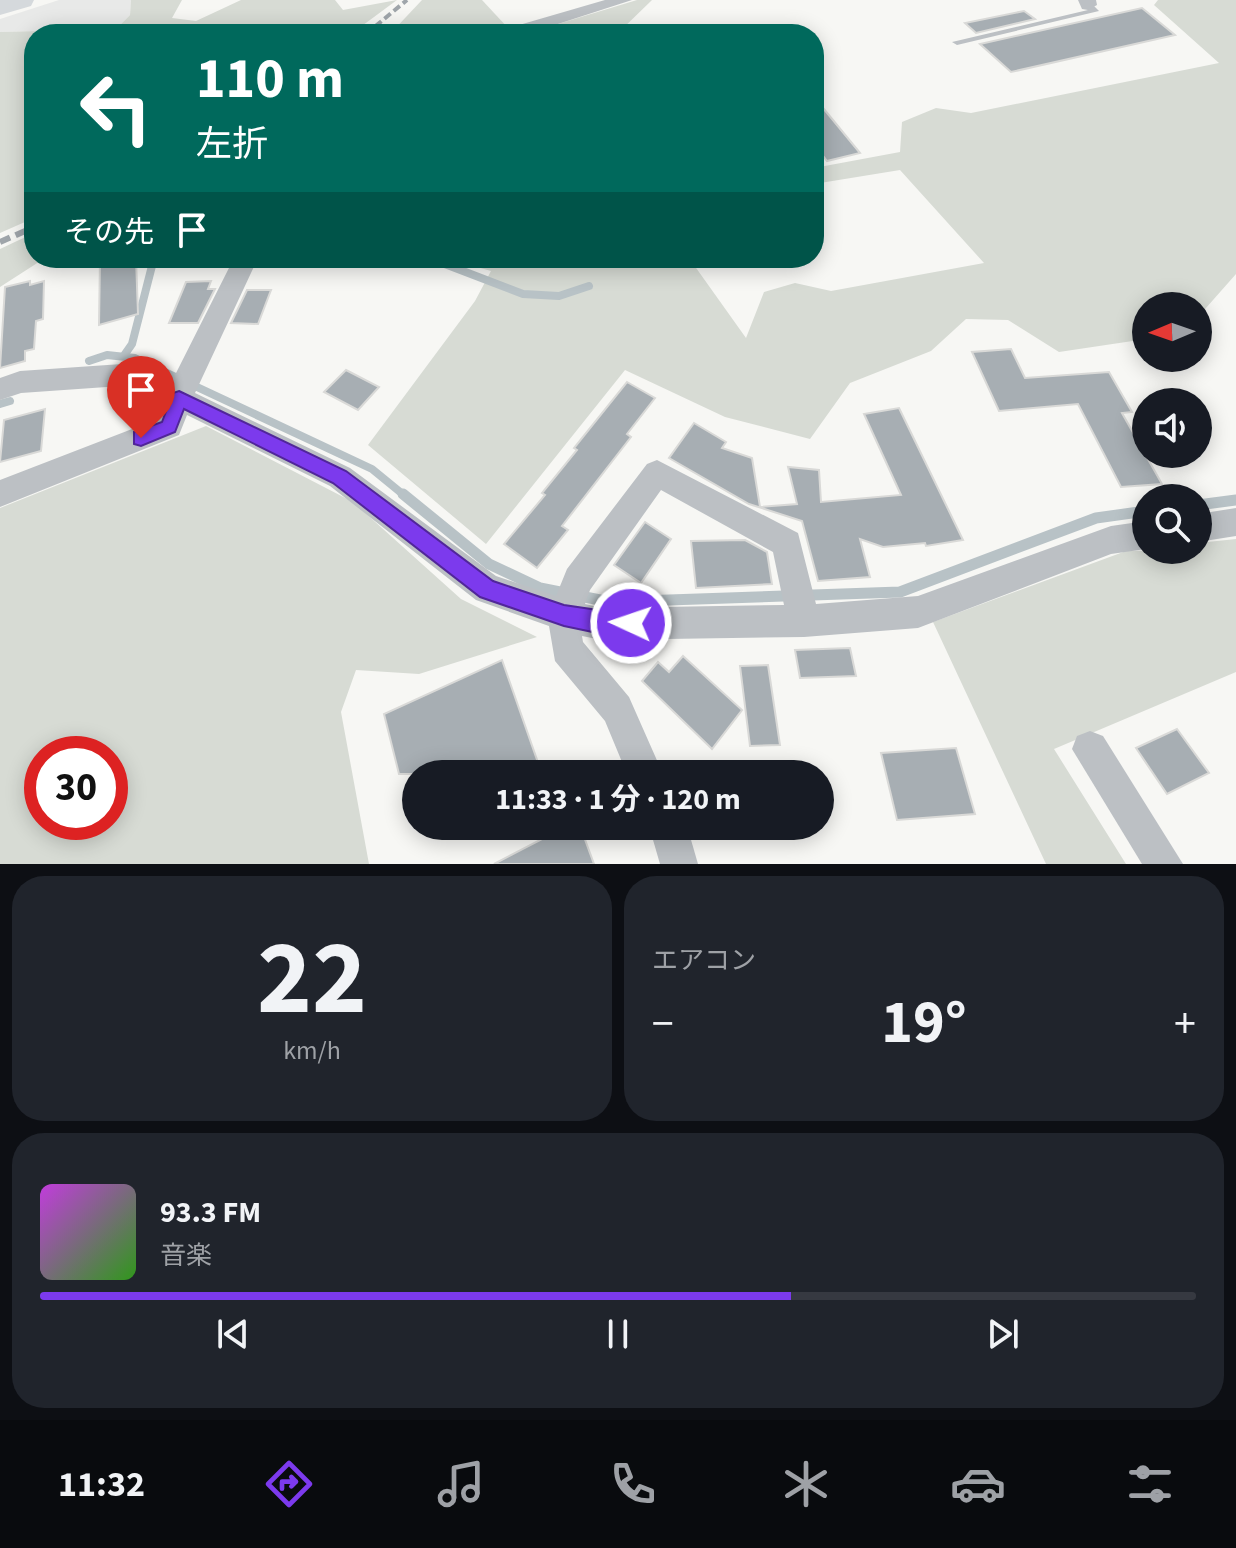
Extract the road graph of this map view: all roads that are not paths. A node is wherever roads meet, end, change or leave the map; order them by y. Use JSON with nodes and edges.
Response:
{"nodes":[{"id":1,"x":21,"y":0,"type":"edge"},
{"id":2,"x":623,"y":0,"type":"edge"},
{"id":3,"x":1088,"y":3,"type":"edge"},
{"id":4,"x":0,"y":7,"type":"edge"},
{"id":5,"x":542,"y":24,"type":"edge"},
{"id":6,"x":957,"y":42,"type":"dead end"},
{"id":7,"x":241,"y":268,"type":"edge"},
{"id":8,"x":184,"y":384,"type":"junction"},
{"id":9,"x":0,"y":389,"type":"edge"},
{"id":10,"x":0,"y":494,"type":"edge"},
{"id":11,"x":1236,"y":522,"type":"edge"},
{"id":12,"x":1212,"y":526,"type":"edge"},
{"id":13,"x":1132,"y":537,"type":"edge"},
{"id":14,"x":564,"y":615,"type":"junction"},
{"id":15,"x":804,"y":621,"type":"junction"},
{"id":16,"x":1090,"y":749,"type":"dead end"},
{"id":17,"x":639,"y":760,"type":"edge"},
{"id":18,"x":674,"y":840,"type":"edge"},
{"id":19,"x":679,"y":864,"type":"edge"},
{"id":20,"x":1164,"y":864,"type":"edge"}],
"edges":[{"from":1,"to":4,"type":"highway"},
{"from":2,"to":5,"type":"street"},
{"from":3,"to":6,"type":"lane"},
{"from":7,"to":8,"type":"street"},
{"from":8,"to":9,"type":"street"},
{"from":8,"to":10,"type":"street"},
{"from":8,"to":14,"type":"street"},
{"from":11,"to":12,"type":"street"},
{"from":13,"to":15,"type":"street"},
{"from":14,"to":15,"type":"street"},
{"from":14,"to":15,"type":"street"},
{"from":14,"to":17,"type":"street"},
{"from":16,"to":20,"type":"street"},
{"from":18,"to":19,"type":"street"}]}
